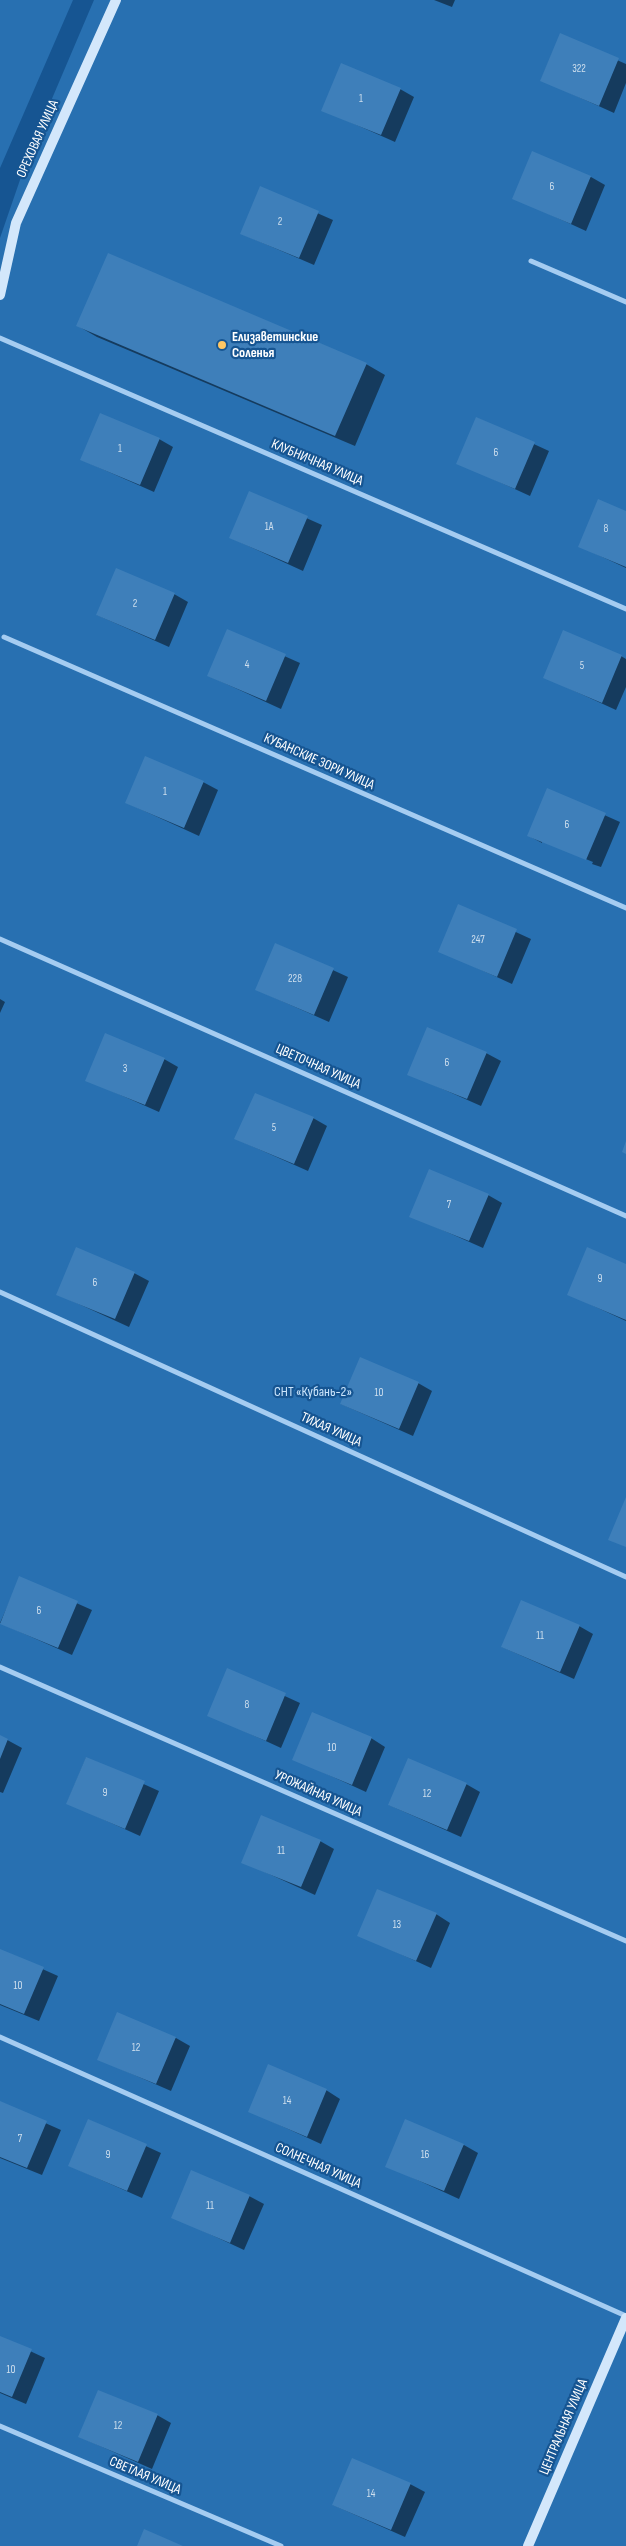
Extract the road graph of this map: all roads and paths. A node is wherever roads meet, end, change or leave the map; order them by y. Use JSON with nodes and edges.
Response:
{"nodes":[{"id":1,"x":116,"y":0,"type":"edge"},
{"id":2,"x":532,"y":261,"type":"dead end"},
{"id":3,"x":0,"y":295,"type":"edge"},
{"id":4,"x":626,"y":302,"type":"edge"},
{"id":5,"x":0,"y":338,"type":"edge"},
{"id":6,"x":626,"y":609,"type":"edge"},
{"id":7,"x":4,"y":637,"type":"dead end"},
{"id":8,"x":626,"y":908,"type":"edge"},
{"id":9,"x":0,"y":939,"type":"edge"},
{"id":10,"x":626,"y":1216,"type":"edge"},
{"id":11,"x":0,"y":1292,"type":"edge"},
{"id":12,"x":626,"y":1577,"type":"edge"},
{"id":13,"x":0,"y":1667,"type":"edge"},
{"id":14,"x":626,"y":1941,"type":"edge"},
{"id":15,"x":0,"y":2037,"type":"edge"},
{"id":16,"x":626,"y":2317,"type":"edge"},
{"id":17,"x":0,"y":2426,"type":"edge"},
{"id":18,"x":281,"y":2546,"type":"edge"},
{"id":19,"x":528,"y":2546,"type":"edge"}],
"edges":[{"from":1,"to":3,"type":"street","name":"ОРЕХОВАЯ УЛИЦА"},
{"from":2,"to":4,"type":"street"},
{"from":5,"to":6,"type":"street","name":"КЛУБНИЧНАЯ УЛИЦА"},
{"from":7,"to":8,"type":"street","name":"КУБАНСКИЕ ЗОРИ УЛИЦА"},
{"from":9,"to":10,"type":"street","name":"ЦВЕТОЧНАЯ УЛИЦА"},
{"from":11,"to":12,"type":"street","name":"ТИХАЯ УЛИЦА"},
{"from":13,"to":14,"type":"street","name":"УРОЖАЙНАЯ УЛИЦА"},
{"from":15,"to":16,"type":"street","name":"СОЛНЕЧНАЯ УЛИЦА"},
{"from":16,"to":19,"type":"street","name":"ЦЕНТРАЛЬНАЯ УЛИЦА"},
{"from":17,"to":18,"type":"street","name":"СВЕТЛАЯ УЛИЦА"}]}
